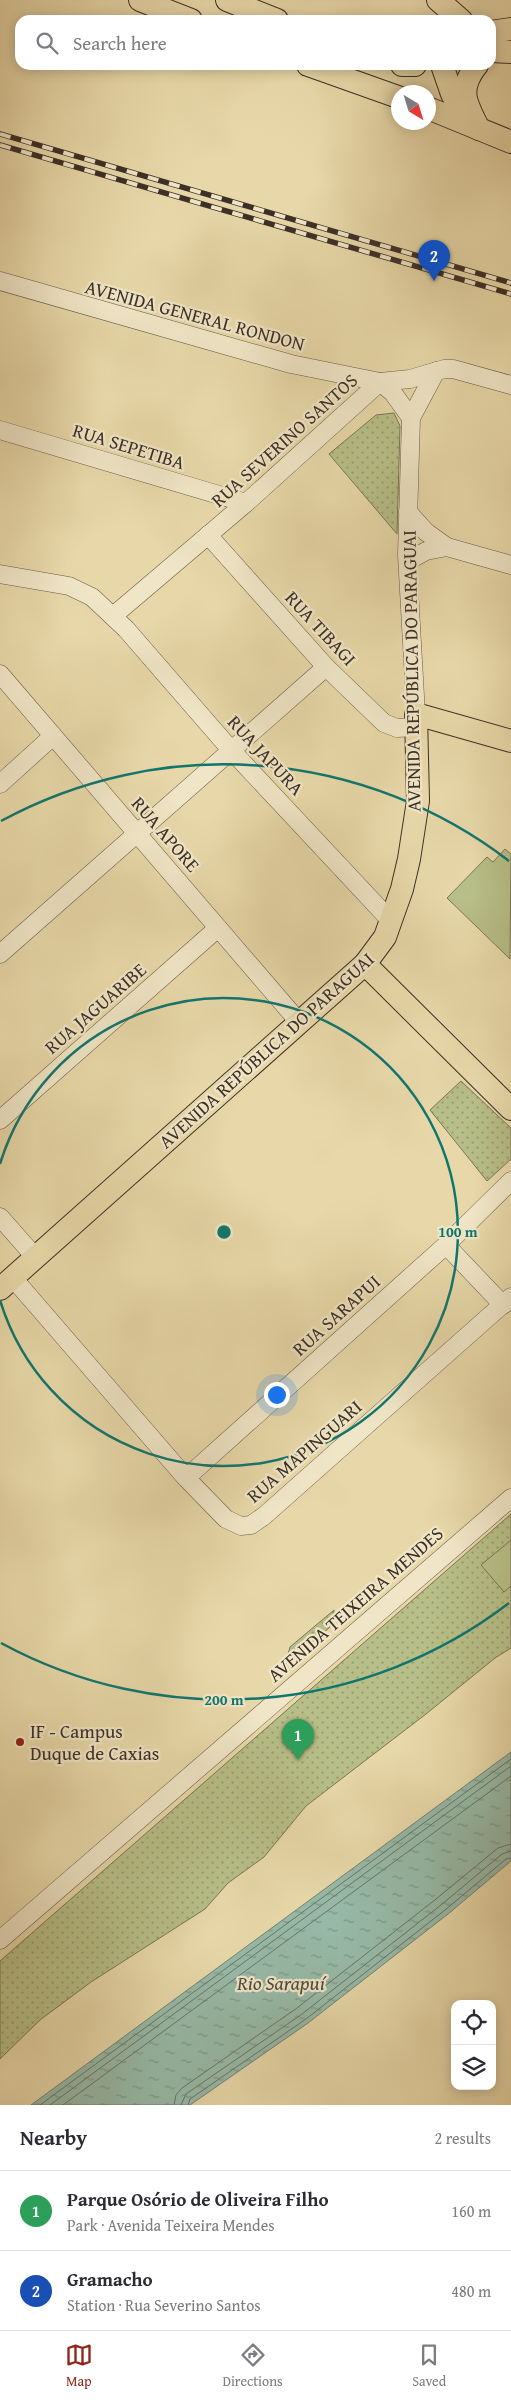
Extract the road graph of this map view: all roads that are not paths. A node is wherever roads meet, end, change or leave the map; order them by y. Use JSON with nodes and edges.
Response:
{"nodes":[{"id":1,"x":140,"y":0,"type":"edge"},
{"id":2,"x":227,"y":0,"type":"edge"},
{"id":3,"x":438,"y":0,"type":"edge"},
{"id":4,"x":178,"y":15,"type":"edge"},
{"id":5,"x":264,"y":15,"type":"edge"},
{"id":6,"x":438,"y":15,"type":"edge"},
{"id":7,"x":456,"y":15,"type":"edge"},
{"id":8,"x":511,"y":28,"type":"edge"},
{"id":9,"x":496,"y":31,"type":"edge"},
{"id":10,"x":496,"y":51,"type":"edge"},
{"id":11,"x":511,"y":52,"type":"edge"},
{"id":12,"x":322,"y":70,"type":"edge"},
{"id":13,"x":444,"y":70,"type":"edge"},
{"id":14,"x":474,"y":70,"type":"edge"},
{"id":15,"x":391,"y":95,"type":"edge"},
{"id":16,"x":436,"y":111,"type":"edge"},
{"id":17,"x":476,"y":127,"type":"junction"},
{"id":18,"x":511,"y":142,"type":"edge"},
{"id":19,"x":0,"y":281,"type":"edge"},
{"id":20,"x":436,"y":372,"type":"junction"},
{"id":21,"x":380,"y":382,"type":"junction"},
{"id":22,"x":511,"y":385,"type":"edge"},
{"id":23,"x":411,"y":418,"type":"junction"},
{"id":24,"x":0,"y":430,"type":"edge"},
{"id":25,"x":246,"y":503,"type":"junction"},
{"id":26,"x":408,"y":512,"type":"junction"},
{"id":27,"x":208,"y":535,"type":"junction"},
{"id":28,"x":447,"y":546,"type":"junction"},
{"id":29,"x":408,"y":561,"type":"junction"},
{"id":30,"x":511,"y":565,"type":"edge"},
{"id":31,"x":0,"y":574,"type":"edge"},
{"id":32,"x":113,"y":616,"type":"junction"},
{"id":33,"x":326,"y":667,"type":"junction"},
{"id":34,"x":0,"y":674,"type":"edge"},
{"id":35,"x":416,"y":721,"type":"junction"},
{"id":36,"x":53,"y":736,"type":"junction"},
{"id":37,"x":511,"y":741,"type":"edge"},
{"id":38,"x":232,"y":750,"type":"junction"},
{"id":39,"x":0,"y":784,"type":"edge"},
{"id":40,"x":137,"y":833,"type":"junction"},
{"id":41,"x":391,"y":921,"type":"junction"},
{"id":42,"x":218,"y":928,"type":"junction"},
{"id":43,"x":0,"y":954,"type":"edge"},
{"id":44,"x":365,"y":964,"type":"junction"},
{"id":45,"x":299,"y":1022,"type":"junction"},
{"id":46,"x":511,"y":1109,"type":"edge"},
{"id":47,"x":0,"y":1120,"type":"edge"},
{"id":48,"x":511,"y":1181,"type":"edge"},
{"id":49,"x":0,"y":1217,"type":"edge"},
{"id":50,"x":446,"y":1245,"type":"junction"},
{"id":51,"x":36,"y":1258,"type":"junction"},
{"id":52,"x":7,"y":1283,"type":"edge"},
{"id":53,"x":507,"y":1301,"type":"edge"},
{"id":54,"x":186,"y":1478,"type":"junction"},
{"id":55,"x":511,"y":1498,"type":"edge"},
{"id":56,"x":0,"y":1940,"type":"edge"}],
"edges":[{"from":1,"to":4,"type":"main road"},
{"from":2,"to":5,"type":"main road"},
{"from":3,"to":6,"type":"main road"},
{"from":3,"to":7,"type":"main road"},
{"from":8,"to":9,"type":"main road"},
{"from":10,"to":11,"type":"main road"},
{"from":12,"to":15,"type":"main road"},
{"from":13,"to":17,"type":"main road"},
{"from":14,"to":17,"type":"main road"},
{"from":16,"to":17,"type":"main road"},
{"from":17,"to":18,"type":"main road"},
{"from":19,"to":21,"type":"street","name":"AVENIDA GENERAL RONDON"},
{"from":20,"to":21,"type":"street","name":"RUA SEVERINO SANTOS"},
{"from":20,"to":22,"type":"street","name":"RUA SEVERINO SANTOS"},
{"from":20,"to":23,"type":"street","name":"AVENIDA REPÚBLICA DO PARAGUAI"},
{"from":21,"to":23,"type":"street"},
{"from":21,"to":25,"type":"street","name":"RUA SEVERINO SANTOS"},
{"from":23,"to":26,"type":"street","name":"AVENIDA REPÚBLICA DO PARAGUAI"},
{"from":24,"to":25,"type":"street","name":"RUA SEPETIBA"},
{"from":25,"to":27,"type":"street","name":"RUA SEVERINO SANTOS"},
{"from":26,"to":28,"type":"street"},
{"from":26,"to":29,"type":"street","name":"AVENIDA REPÚBLICA DO PARAGUAI"},
{"from":27,"to":32,"type":"street","name":"RUA SEVERINO SANTOS"},
{"from":27,"to":33,"type":"street","name":"RUA TIBAGI"},
{"from":28,"to":29,"type":"street"},
{"from":28,"to":30,"type":"street"},
{"from":29,"to":35,"type":"street","name":"AVENIDA REPÚBLICA DO PARAGUAI"},
{"from":31,"to":32,"type":"street","name":"RUA JAPURA"},
{"from":32,"to":38,"type":"street","name":"RUA JAPURA"},
{"from":33,"to":35,"type":"street","name":"RUA TIBAGI"},
{"from":33,"to":38,"type":"street"},
{"from":34,"to":36,"type":"street","name":"RUA APORE"},
{"from":35,"to":37,"type":"main road"},
{"from":35,"to":41,"type":"main road","name":"AVENIDA REPÚBLICA DO PARAGUAI"},
{"from":36,"to":39,"type":"street"},
{"from":36,"to":40,"type":"street","name":"RUA APORE"},
{"from":38,"to":40,"type":"street"},
{"from":38,"to":41,"type":"street","name":"RUA JAPURA"},
{"from":40,"to":42,"type":"street","name":"RUA APORE"},
{"from":40,"to":43,"type":"street"},
{"from":41,"to":44,"type":"main road","name":"AVENIDA REPÚBLICA DO PARAGUAI"},
{"from":42,"to":45,"type":"street","name":"RUA APORE"},
{"from":42,"to":47,"type":"street","name":"RUA JAGUARIBE"},
{"from":44,"to":45,"type":"main road","name":"AVENIDA REPÚBLICA DO PARAGUAI"},
{"from":44,"to":46,"type":"main road"},
{"from":45,"to":51,"type":"main road","name":"AVENIDA REPÚBLICA DO PARAGUAI"},
{"from":48,"to":50,"type":"street","name":"RUA SARAPUI"},
{"from":49,"to":51,"type":"street"},
{"from":50,"to":53,"type":"street"},
{"from":50,"to":54,"type":"street","name":"RUA SARAPUI"},
{"from":51,"to":52,"type":"main road","name":"AVENIDA REPÚBLICA DO PARAGUAI"},
{"from":52,"to":54,"type":"street","name":"RUA MAPINGUARI"},
{"from":53,"to":54,"type":"street","name":"RUA MAPINGUARI"},
{"from":55,"to":56,"type":"street","name":"AVENIDA TEIXEIRA MENDES"}]}
